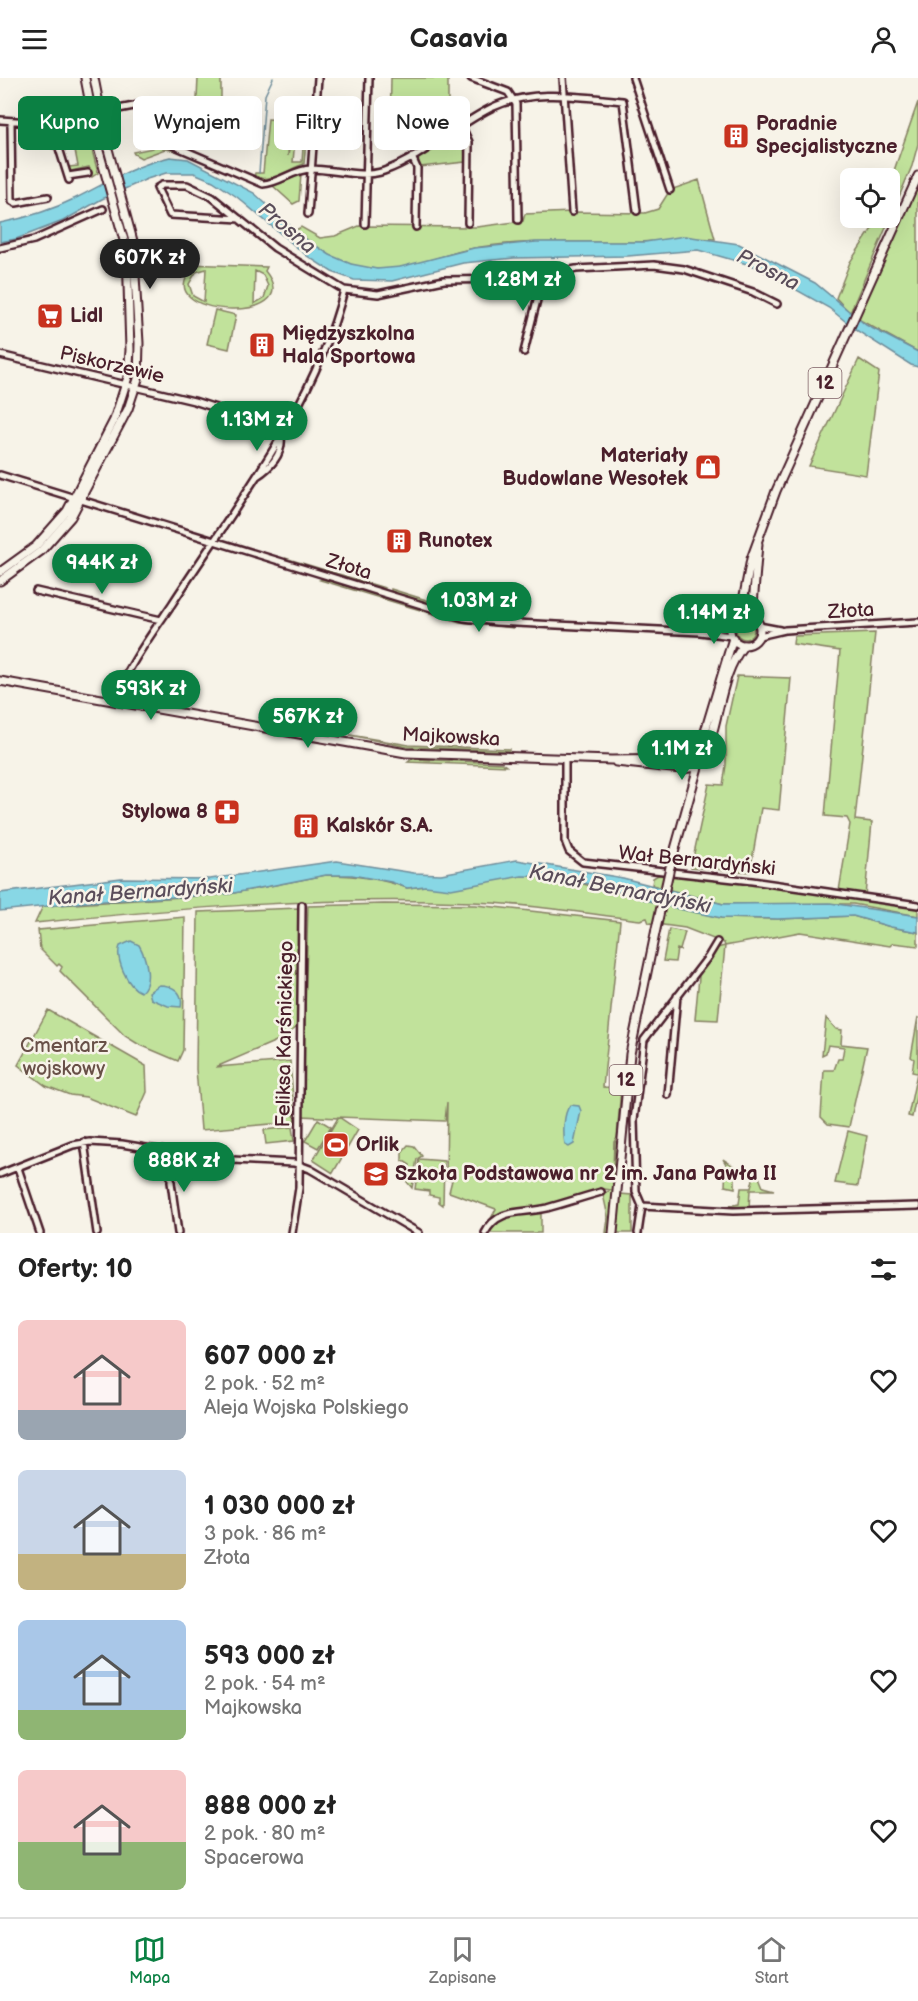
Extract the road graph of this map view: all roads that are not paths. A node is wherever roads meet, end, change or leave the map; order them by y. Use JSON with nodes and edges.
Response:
{"nodes":[{"id":1,"x":85,"y":78,"type":"edge"},
{"id":2,"x":94,"y":78,"type":"edge"},
{"id":3,"x":318,"y":78,"type":"edge"},
{"id":4,"x":369,"y":78,"type":"edge"},
{"id":5,"x":471,"y":78,"type":"edge"},
{"id":6,"x":563,"y":78,"type":"edge"},
{"id":7,"x":633,"y":78,"type":"edge"},
{"id":8,"x":88,"y":96,"type":"edge"},
{"id":9,"x":97,"y":96,"type":"edge"},
{"id":10,"x":564,"y":96,"type":"junction"},
{"id":11,"x":514,"y":100,"type":"junction"},
{"id":12,"x":121,"y":108,"type":"edge"},
{"id":13,"x":0,"y":120,"type":"edge"},
{"id":14,"x":11,"y":122,"type":"junction"},
{"id":15,"x":18,"y":122,"type":"edge"},
{"id":16,"x":470,"y":122,"type":"edge"},
{"id":17,"x":60,"y":150,"type":"edge"},
{"id":18,"x":100,"y":150,"type":"edge"},
{"id":19,"x":109,"y":150,"type":"edge"},
{"id":20,"x":422,"y":150,"type":"edge"},
{"id":21,"x":469,"y":150,"type":"edge"},
{"id":22,"x":412,"y":156,"type":"junction"},
{"id":23,"x":311,"y":169,"type":"junction"},
{"id":24,"x":88,"y":173,"type":"dead end"},
{"id":25,"x":366,"y":174,"type":"junction"},
{"id":26,"x":918,"y":176,"type":"edge"},
{"id":27,"x":670,"y":190,"type":"dead end"},
{"id":28,"x":48,"y":197,"type":"dead end"},
{"id":29,"x":103,"y":209,"type":"dead end"},
{"id":30,"x":638,"y":211,"type":"dead end"},
{"id":31,"x":572,"y":212,"type":"dead end"},
{"id":32,"x":308,"y":214,"type":"dead end"},
{"id":33,"x":237,"y":217,"type":"junction"},
{"id":34,"x":518,"y":220,"type":"dead end"},
{"id":35,"x":468,"y":223,"type":"dead end"},
{"id":36,"x":365,"y":224,"type":"dead end"},
{"id":37,"x":416,"y":227,"type":"dead end"},
{"id":38,"x":0,"y":248,"type":"edge"},
{"id":39,"x":543,"y":276,"type":"junction"},
{"id":40,"x":344,"y":290,"type":"junction"},
{"id":41,"x":777,"y":304,"type":"dead end"},
{"id":42,"x":524,"y":352,"type":"dead end"},
{"id":43,"x":0,"y":355,"type":"edge"},
{"id":44,"x":127,"y":384,"type":"junction"},
{"id":45,"x":136,"y":386,"type":"junction"},
{"id":46,"x":281,"y":437,"type":"junction"},
{"id":47,"x":0,"y":474,"type":"edge"},
{"id":48,"x":78,"y":498,"type":"junction"},
{"id":49,"x":214,"y":540,"type":"junction"},
{"id":50,"x":758,"y":542,"type":"junction"},
{"id":51,"x":0,"y":572,"type":"edge"},
{"id":52,"x":0,"y":581,"type":"edge"},
{"id":53,"x":36,"y":591,"type":"dead end"},
{"id":54,"x":740,"y":616,"type":"junction"},
{"id":55,"x":752,"y":617,"type":"junction"},
{"id":56,"x":161,"y":620,"type":"junction"},
{"id":57,"x":918,"y":622,"type":"edge"},
{"id":58,"x":759,"y":626,"type":"junction"},
{"id":59,"x":730,"y":627,"type":"junction"},
{"id":60,"x":785,"y":630,"type":"junction"},
{"id":61,"x":700,"y":632,"type":"junction"},
{"id":62,"x":759,"y":636,"type":"junction"},
{"id":63,"x":732,"y":637,"type":"junction"},
{"id":64,"x":744,"y":645,"type":"junction"},
{"id":65,"x":2,"y":680,"type":"edge"},
{"id":66,"x":114,"y":701,"type":"junction"},
{"id":67,"x":565,"y":759,"type":"junction"},
{"id":68,"x":699,"y":766,"type":"junction"},
{"id":69,"x":302,"y":905,"type":"dead end"},
{"id":70,"x":918,"y":906,"type":"edge"},
{"id":71,"x":717,"y":942,"type":"dead end"},
{"id":72,"x":677,"y":996,"type":"junction"},
{"id":73,"x":668,"y":1095,"type":"dead end"},
{"id":74,"x":84,"y":1142,"type":"junction"},
{"id":75,"x":172,"y":1153,"type":"junction"},
{"id":76,"x":298,"y":1164,"type":"junction"},
{"id":77,"x":18,"y":1168,"type":"junction"},
{"id":78,"x":0,"y":1174,"type":"edge"},
{"id":79,"x":601,"y":1192,"type":"dead end"},
{"id":80,"x":642,"y":1206,"type":"junction"},
{"id":81,"x":918,"y":1206,"type":"edge"},
{"id":82,"x":40,"y":1233,"type":"edge"},
{"id":83,"x":97,"y":1233,"type":"edge"},
{"id":84,"x":178,"y":1233,"type":"edge"},
{"id":85,"x":292,"y":1233,"type":"edge"},
{"id":86,"x":419,"y":1233,"type":"edge"},
{"id":87,"x":485,"y":1233,"type":"edge"},
{"id":88,"x":613,"y":1233,"type":"edge"},
{"id":89,"x":638,"y":1233,"type":"edge"}],
"edges":[{"from":1,"to":8,"type":"main road"},
{"from":2,"to":9,"type":"main road"},
{"from":3,"to":23,"type":"street"},
{"from":4,"to":25,"type":"street"},
{"from":5,"to":11,"type":"street"},
{"from":6,"to":10,"type":"street"},
{"from":7,"to":27,"type":"street"},
{"from":10,"to":11,"type":"street"},
{"from":10,"to":30,"type":"street"},
{"from":10,"to":31,"type":"street"},
{"from":11,"to":16,"type":"street"},
{"from":11,"to":34,"type":"street"},
{"from":12,"to":23,"type":"street"},
{"from":13,"to":14,"type":"street"},
{"from":14,"to":15,"type":"street"},
{"from":14,"to":28,"type":"street"},
{"from":17,"to":24,"type":"street"},
{"from":18,"to":44,"type":"main road"},
{"from":19,"to":45,"type":"main road"},
{"from":20,"to":22,"type":"street"},
{"from":21,"to":35,"type":"street"},
{"from":22,"to":25,"type":"street"},
{"from":22,"to":37,"type":"street"},
{"from":23,"to":25,"type":"street"},
{"from":23,"to":32,"type":"street"},
{"from":25,"to":36,"type":"street"},
{"from":26,"to":50,"type":"main road","number":"12"},
{"from":29,"to":38,"type":"street"},
{"from":33,"to":33,"type":"street"},
{"from":33,"to":40,"type":"street"},
{"from":39,"to":40,"type":"street"},
{"from":39,"to":41,"type":"street"},
{"from":39,"to":42,"type":"street"},
{"from":40,"to":46,"type":"street"},
{"from":43,"to":44,"type":"street","name":"Piskorzewie"},
{"from":44,"to":45,"type":"street","name":"Piskorzewie"},
{"from":44,"to":48,"type":"main road"},
{"from":45,"to":46,"type":"street","name":"Piskorzewie"},
{"from":45,"to":48,"type":"main road"},
{"from":46,"to":49,"type":"street"},
{"from":47,"to":48,"type":"street","name":"Złota"},
{"from":48,"to":49,"type":"street","name":"Złota"},
{"from":48,"to":51,"type":"main road"},
{"from":48,"to":52,"type":"main road"},
{"from":49,"to":56,"type":"street"},
{"from":49,"to":61,"type":"street","name":"Złota"},
{"from":50,"to":54,"type":"main road","number":"12"},
{"from":50,"to":55,"type":"main road","number":"12"},
{"from":53,"to":56,"type":"street"},
{"from":54,"to":55,"type":"main road"},
{"from":54,"to":59,"type":"main road"},
{"from":55,"to":58,"type":"main road"},
{"from":56,"to":66,"type":"street"},
{"from":57,"to":60,"type":"street","name":"Złota"},
{"from":58,"to":60,"type":"street","name":"Złota"},
{"from":58,"to":62,"type":"main road"},
{"from":59,"to":61,"type":"street","name":"Złota"},
{"from":59,"to":63,"type":"main road","number":"12"},
{"from":60,"to":62,"type":"street","name":"Złota"},
{"from":61,"to":63,"type":"street","name":"Złota"},
{"from":62,"to":64,"type":"main road"},
{"from":63,"to":64,"type":"main road"},
{"from":63,"to":68,"type":"main road","number":"12"},
{"from":64,"to":68,"type":"main road","number":"12"},
{"from":65,"to":66,"type":"main road","name":"Majkowska"},
{"from":66,"to":67,"type":"main road","name":"Majkowska"},
{"from":67,"to":68,"type":"main road","name":"Majkowska"},
{"from":67,"to":70,"type":"street","name":"Wał Bernardyński"},
{"from":68,"to":88,"type":"main road","number":"12","bridge":true},
{"from":69,"to":76,"type":"street","name":"Feliksa Karśnickiego"},
{"from":71,"to":72,"type":"street"},
{"from":72,"to":73,"type":"street"},
{"from":72,"to":80,"type":"street"},
{"from":74,"to":75,"type":"street"},
{"from":74,"to":77,"type":"street"},
{"from":74,"to":83,"type":"street"},
{"from":75,"to":76,"type":"street"},
{"from":75,"to":84,"type":"street"},
{"from":76,"to":85,"type":"street","name":"Feliksa Karśnickiego"},
{"from":76,"to":86,"type":"street"},
{"from":77,"to":78,"type":"street"},
{"from":77,"to":82,"type":"street"},
{"from":79,"to":87,"type":"street"},
{"from":80,"to":81,"type":"street"},
{"from":80,"to":89,"type":"street"}]}
